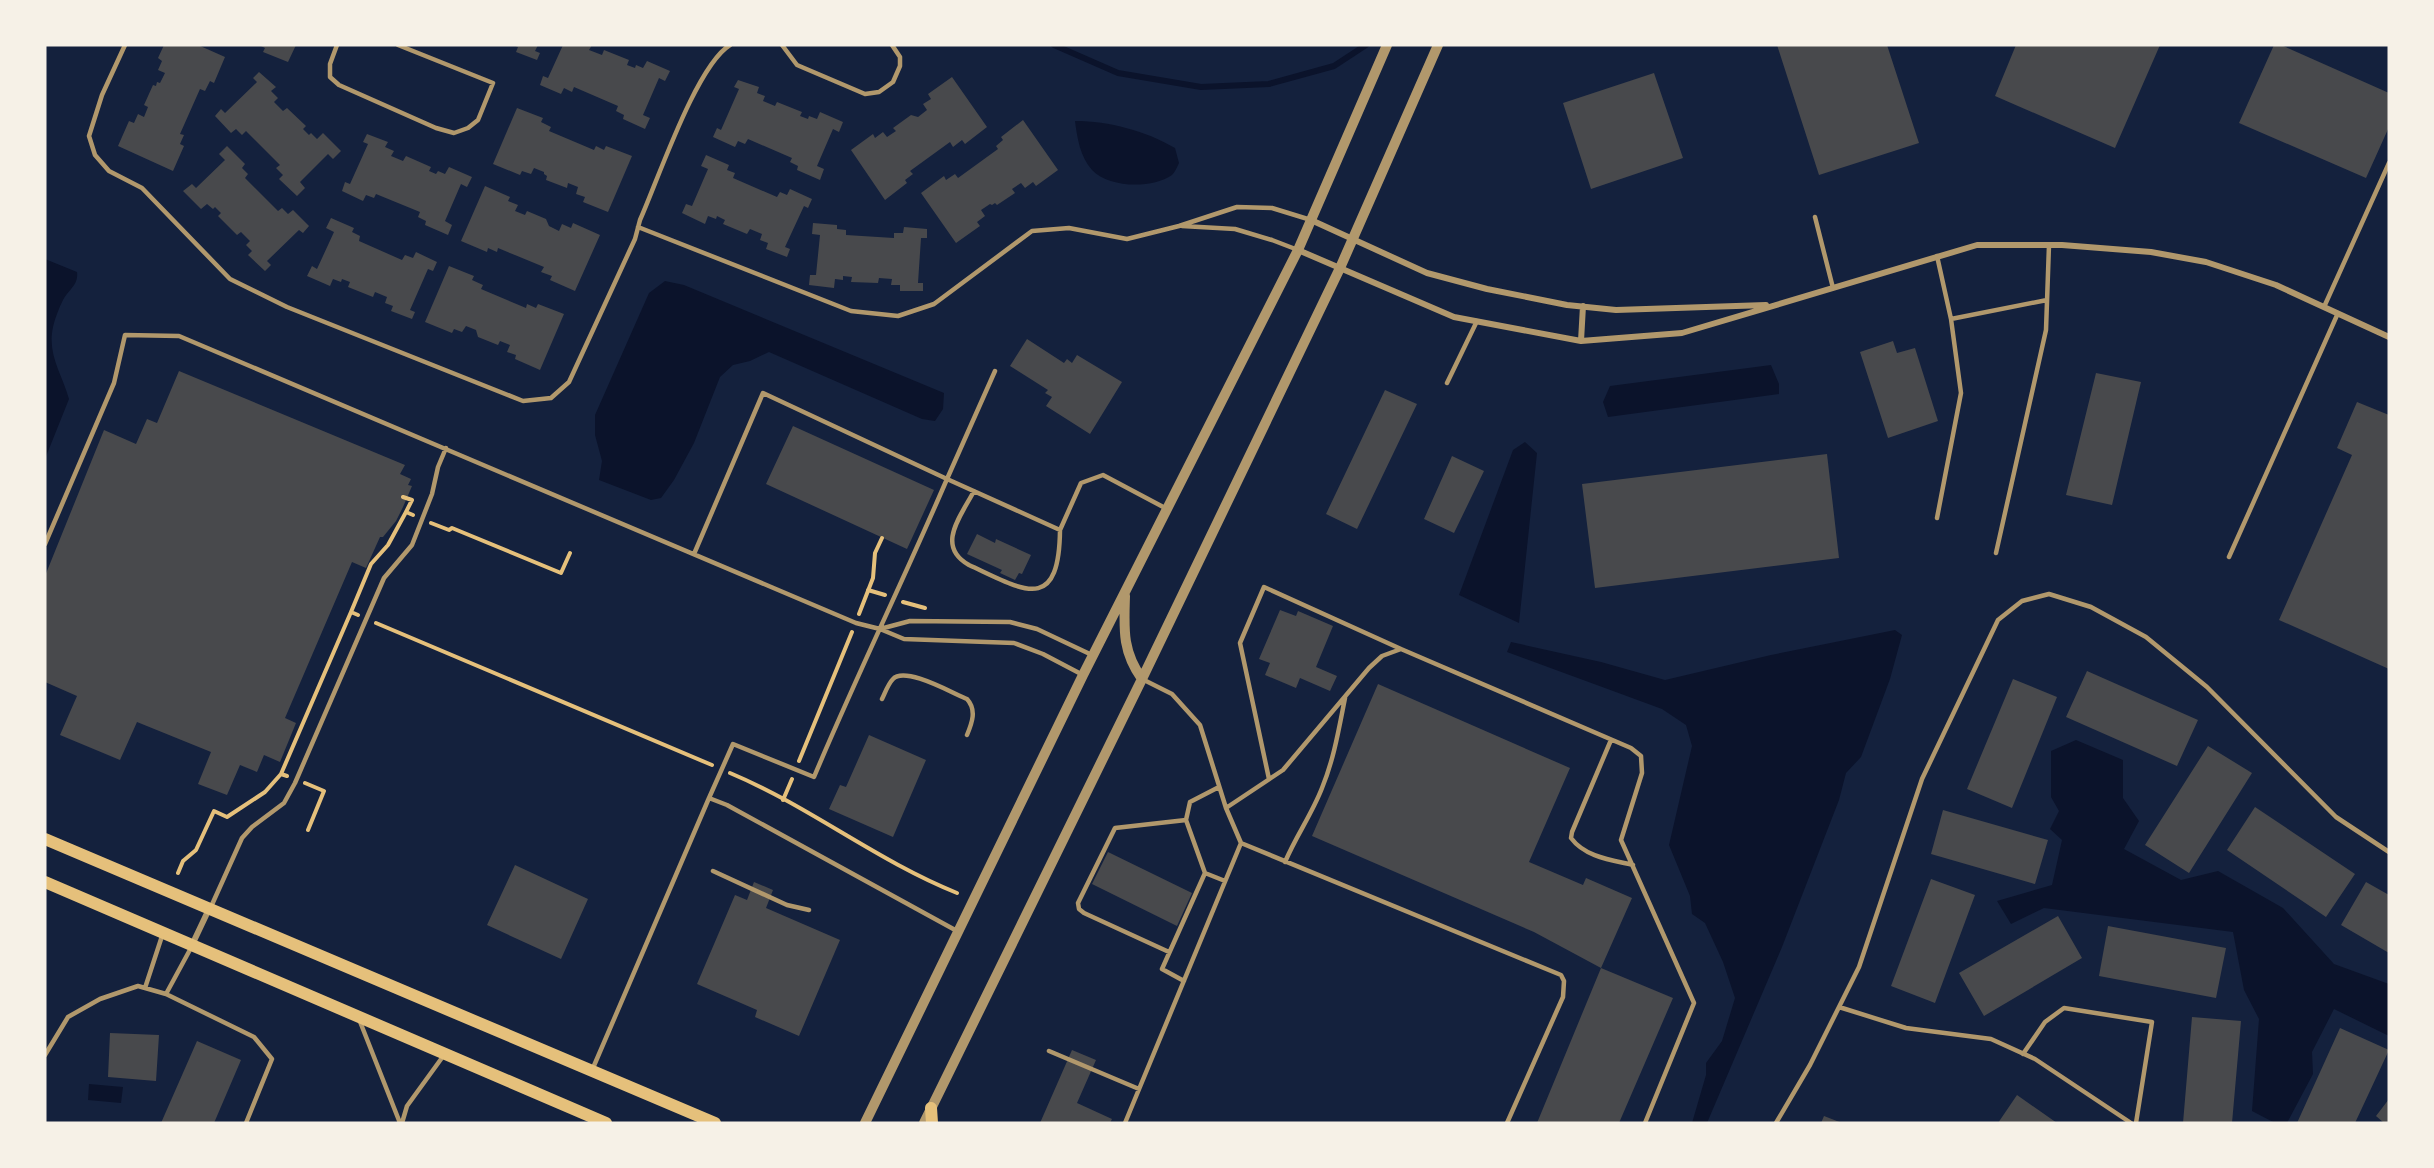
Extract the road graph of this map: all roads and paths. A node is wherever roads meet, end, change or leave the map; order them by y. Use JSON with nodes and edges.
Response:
{"nodes":[{"id":1,"x":125,"y":45,"type":"edge"},
{"id":2,"x":337,"y":45,"type":"edge"},
{"id":3,"x":398,"y":45,"type":"edge"},
{"id":4,"x":730,"y":45,"type":"edge"},
{"id":5,"x":782,"y":45,"type":"edge"},
{"id":6,"x":892,"y":45,"type":"edge"},
{"id":7,"x":1387,"y":45,"type":"edge"},
{"id":8,"x":1438,"y":45,"type":"edge"},
{"id":9,"x":2389,"y":163,"type":"edge"},
{"id":10,"x":1815,"y":217,"type":"dead end"},
{"id":11,"x":1311,"y":220,"type":"junction"},
{"id":12,"x":1179,"y":226,"type":"junction"},
{"id":13,"x":638,"y":227,"type":"junction"},
{"id":14,"x":1353,"y":240,"type":"junction"},
{"id":15,"x":2049,"y":245,"type":"junction"},
{"id":16,"x":1298,"y":250,"type":"junction"},
{"id":17,"x":1937,"y":256,"type":"junction"},
{"id":18,"x":1340,"y":268,"type":"junction"},
{"id":19,"x":1833,"y":288,"type":"junction"},
{"id":20,"x":2047,"y":300,"type":"junction"},
{"id":21,"x":1779,"y":305,"type":"junction"},
{"id":22,"x":1583,"y":306,"type":"junction"},
{"id":23,"x":2324,"y":307,"type":"junction"},
{"id":24,"x":2338,"y":313,"type":"junction"},
{"id":25,"x":1951,"y":319,"type":"junction"},
{"id":26,"x":1477,"y":321,"type":"junction"},
{"id":27,"x":2389,"y":337,"type":"edge"},
{"id":28,"x":1581,"y":341,"type":"junction"},
{"id":29,"x":995,"y":370,"type":"dead end"},
{"id":30,"x":1447,"y":383,"type":"dead end"},
{"id":31,"x":446,"y":448,"type":"junction"},
{"id":32,"x":948,"y":479,"type":"junction"},
{"id":33,"x":974,"y":491,"type":"junction"},
{"id":34,"x":403,"y":497,"type":"dead end"},
{"id":35,"x":1167,"y":509,"type":"junction"},
{"id":36,"x":406,"y":512,"type":"junction"},
{"id":37,"x":1937,"y":518,"type":"dead end"},
{"id":38,"x":422,"y":519,"type":"junction"},
{"id":39,"x":1060,"y":530,"type":"junction"},
{"id":40,"x":882,"y":538,"type":"dead end"},
{"id":41,"x":45,"y":544,"type":"edge"},
{"id":42,"x":570,"y":553,"type":"dead end"},
{"id":43,"x":1996,"y":553,"type":"dead end"},
{"id":44,"x":694,"y":554,"type":"junction"},
{"id":45,"x":2229,"y":557,"type":"dead end"},
{"id":46,"x":1125,"y":593,"type":"junction"},
{"id":47,"x":351,"y":612,"type":"junction"},
{"id":48,"x":365,"y":618,"type":"junction"},
{"id":49,"x":856,"y":623,"type":"junction"},
{"id":50,"x":880,"y":628,"type":"junction"},
{"id":51,"x":1401,"y":649,"type":"junction"},
{"id":52,"x":1093,"y":655,"type":"junction"},
{"id":53,"x":1083,"y":675,"type":"junction"},
{"id":54,"x":1142,"y":679,"type":"junction"},
{"id":55,"x":1346,"y":695,"type":"junction"},
{"id":56,"x":882,"y":699,"type":"dead end"},
{"id":57,"x":967,"y":735,"type":"dead end"},
{"id":58,"x":1611,"y":740,"type":"junction"},
{"id":59,"x":721,"y":770,"type":"junction"},
{"id":60,"x":795,"y":770,"type":"junction"},
{"id":61,"x":281,"y":774,"type":"junction"},
{"id":62,"x":1269,"y":779,"type":"junction"},
{"id":63,"x":297,"y":780,"type":"junction"},
{"id":64,"x":1219,"y":787,"type":"junction"},
{"id":65,"x":709,"y":798,"type":"junction"},
{"id":66,"x":783,"y":800,"type":"junction"},
{"id":67,"x":1226,"y":808,"type":"junction"},
{"id":68,"x":1186,"y":820,"type":"junction"},
{"id":69,"x":308,"y":830,"type":"dead end"},
{"id":70,"x":45,"y":839,"type":"edge"},
{"id":71,"x":1241,"y":843,"type":"junction"},
{"id":72,"x":2389,"y":852,"type":"edge"},
{"id":73,"x":1285,"y":862,"type":"junction"},
{"id":74,"x":1633,"y":865,"type":"junction"},
{"id":75,"x":713,"y":871,"type":"dead end"},
{"id":76,"x":178,"y":873,"type":"dead end"},
{"id":77,"x":1205,"y":873,"type":"junction"},
{"id":78,"x":1225,"y":881,"type":"junction"},
{"id":79,"x":45,"y":882,"type":"edge"},
{"id":80,"x":957,"y":893,"type":"dead end"},
{"id":81,"x":209,"y":909,"type":"junction"},
{"id":82,"x":809,"y":910,"type":"dead end"},
{"id":83,"x":958,"y":932,"type":"junction"},
{"id":84,"x":163,"y":933,"type":"junction"},
{"id":85,"x":192,"y":945,"type":"junction"},
{"id":86,"x":1169,"y":952,"type":"junction"},
{"id":87,"x":1184,"y":981,"type":"junction"},
{"id":88,"x":145,"y":988,"type":"junction"},
{"id":89,"x":166,"y":994,"type":"junction"},
{"id":90,"x":1839,"y":1007,"type":"junction"},
{"id":91,"x":358,"y":1017,"type":"junction"},
{"id":92,"x":1049,"y":1051,"type":"dead end"},
{"id":93,"x":445,"y":1054,"type":"junction"},
{"id":94,"x":2023,"y":1054,"type":"junction"},
{"id":95,"x":45,"y":1055,"type":"edge"},
{"id":96,"x":592,"y":1070,"type":"junction"},
{"id":97,"x":1139,"y":1089,"type":"junction"},
{"id":98,"x":931,"y":1108,"type":"junction"},
{"id":99,"x":604,"y":1122,"type":"edge"},
{"id":100,"x":246,"y":1123,"type":"edge"},
{"id":101,"x":401,"y":1123,"type":"edge"},
{"id":102,"x":715,"y":1123,"type":"edge"},
{"id":103,"x":866,"y":1123,"type":"edge"},
{"id":104,"x":924,"y":1123,"type":"edge"},
{"id":105,"x":932,"y":1123,"type":"edge"},
{"id":106,"x":1125,"y":1123,"type":"edge"},
{"id":107,"x":1508,"y":1123,"type":"edge"},
{"id":108,"x":1645,"y":1123,"type":"edge"},
{"id":109,"x":1776,"y":1123,"type":"edge"},
{"id":110,"x":2131,"y":1123,"type":"edge"},
{"id":111,"x":2136,"y":1123,"type":"edge"}],
"edges":[{"from":1,"to":13,"type":"lane"},
{"from":2,"to":3,"type":"lane"},
{"from":4,"to":13,"type":"lane"},
{"from":5,"to":6,"type":"lane"},
{"from":7,"to":11,"type":"street"},
{"from":8,"to":14,"type":"street"},
{"from":9,"to":23,"type":"lane"},
{"from":10,"to":19,"type":"lane"},
{"from":11,"to":12,"type":"lane"},
{"from":11,"to":14,"type":"street"},
{"from":11,"to":16,"type":"street"},
{"from":12,"to":13,"type":"lane"},
{"from":12,"to":16,"type":"lane"},
{"from":14,"to":18,"type":"street"},
{"from":14,"to":22,"type":"street"},
{"from":15,"to":17,"type":"street"},
{"from":15,"to":20,"type":"lane"},
{"from":15,"to":23,"type":"street"},
{"from":16,"to":18,"type":"street"},
{"from":16,"to":35,"type":"street"},
{"from":17,"to":19,"type":"street"},
{"from":17,"to":25,"type":"lane"},
{"from":18,"to":26,"type":"street"},
{"from":18,"to":54,"type":"street"},
{"from":19,"to":21,"type":"street"},
{"from":20,"to":25,"type":"lane"},
{"from":20,"to":43,"type":"lane"},
{"from":21,"to":22,"type":"street"},
{"from":21,"to":28,"type":"street"},
{"from":22,"to":28,"type":"street"},
{"from":23,"to":24,"type":"street"},
{"from":24,"to":27,"type":"street"},
{"from":24,"to":45,"type":"lane"},
{"from":25,"to":37,"type":"lane"},
{"from":26,"to":28,"type":"street"},
{"from":26,"to":30,"type":"lane"},
{"from":29,"to":32,"type":"lane"},
{"from":31,"to":38,"type":"lane"},
{"from":31,"to":41,"type":"lane"},
{"from":31,"to":44,"type":"lane"},
{"from":32,"to":33,"type":"lane"},
{"from":32,"to":44,"type":"lane"},
{"from":32,"to":50,"type":"lane"},
{"from":33,"to":39,"type":"lane"},
{"from":33,"to":39,"type":"lane"},
{"from":34,"to":36,"type":"path"},
{"from":35,"to":39,"type":"lane"},
{"from":35,"to":46,"type":"street"},
{"from":36,"to":38,"type":"path"},
{"from":36,"to":47,"type":"path"},
{"from":38,"to":42,"type":"path"},
{"from":38,"to":48,"type":"lane"},
{"from":40,"to":49,"type":"path"},
{"from":44,"to":49,"type":"lane"},
{"from":46,"to":52,"type":"street"},
{"from":46,"to":54,"type":"street"},
{"from":47,"to":48,"type":"path"},
{"from":47,"to":61,"type":"path"},
{"from":48,"to":59,"type":"path"},
{"from":48,"to":63,"type":"lane"},
{"from":49,"to":50,"type":"lane"},
{"from":49,"to":60,"type":"path"},
{"from":50,"to":52,"type":"lane"},
{"from":50,"to":53,"type":"lane"},
{"from":50,"to":60,"type":"lane"},
{"from":51,"to":55,"type":"lane"},
{"from":51,"to":58,"type":"lane"},
{"from":51,"to":62,"type":"lane"},
{"from":52,"to":53,"type":"street"},
{"from":53,"to":83,"type":"street"},
{"from":54,"to":64,"type":"lane"},
{"from":54,"to":98,"type":"street"},
{"from":55,"to":62,"type":"lane"},
{"from":55,"to":73,"type":"lane"},
{"from":56,"to":57,"type":"lane"},
{"from":58,"to":74,"type":"lane"},
{"from":58,"to":74,"type":"lane"},
{"from":59,"to":60,"type":"lane"},
{"from":59,"to":65,"type":"lane"},
{"from":59,"to":66,"type":"path"},
{"from":60,"to":66,"type":"path"},
{"from":61,"to":63,"type":"path"},
{"from":61,"to":76,"type":"path"},
{"from":62,"to":67,"type":"lane"},
{"from":63,"to":69,"type":"path"},
{"from":63,"to":81,"type":"lane"},
{"from":64,"to":67,"type":"lane"},
{"from":64,"to":68,"type":"lane"},
{"from":65,"to":83,"type":"lane"},
{"from":65,"to":96,"type":"lane"},
{"from":66,"to":80,"type":"path"},
{"from":67,"to":71,"type":"lane"},
{"from":68,"to":77,"type":"lane"},
{"from":68,"to":86,"type":"lane"},
{"from":70,"to":81,"type":"main road"},
{"from":71,"to":73,"type":"lane"},
{"from":71,"to":78,"type":"lane"},
{"from":72,"to":90,"type":"lane"},
{"from":73,"to":107,"type":"lane"},
{"from":74,"to":108,"type":"lane"},
{"from":75,"to":82,"type":"lane"},
{"from":77,"to":78,"type":"lane"},
{"from":77,"to":86,"type":"lane"},
{"from":78,"to":87,"type":"lane"},
{"from":79,"to":84,"type":"main road"},
{"from":81,"to":85,"type":"street"},
{"from":81,"to":96,"type":"main road"},
{"from":83,"to":103,"type":"street"},
{"from":84,"to":85,"type":"main road"},
{"from":84,"to":88,"type":"lane"},
{"from":85,"to":89,"type":"lane"},
{"from":85,"to":91,"type":"main road"},
{"from":86,"to":87,"type":"lane"},
{"from":87,"to":97,"type":"lane"},
{"from":88,"to":89,"type":"lane"},
{"from":88,"to":95,"type":"lane"},
{"from":89,"to":100,"type":"lane"},
{"from":90,"to":94,"type":"lane"},
{"from":90,"to":109,"type":"lane"},
{"from":91,"to":93,"type":"main road"},
{"from":91,"to":101,"type":"lane"},
{"from":92,"to":97,"type":"lane"},
{"from":93,"to":99,"type":"main road"},
{"from":93,"to":101,"type":"lane"},
{"from":94,"to":110,"type":"lane"},
{"from":94,"to":111,"type":"lane"},
{"from":96,"to":102,"type":"main road"},
{"from":97,"to":106,"type":"lane"},
{"from":98,"to":104,"type":"street"},
{"from":98,"to":105,"type":"main road"}]}
